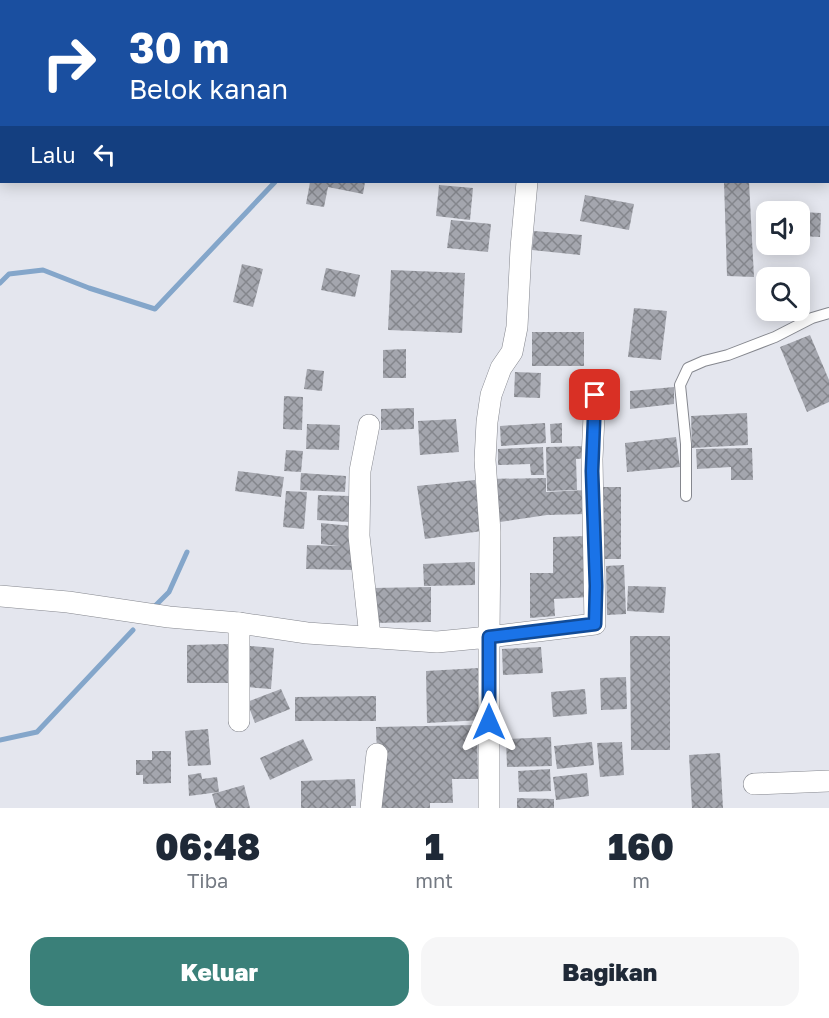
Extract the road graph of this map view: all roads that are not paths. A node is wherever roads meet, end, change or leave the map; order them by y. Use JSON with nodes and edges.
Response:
{"nodes":[{"id":1,"x":527,"y":183,"type":"edge"},
{"id":2,"x":829,"y":313,"type":"edge"},
{"id":3,"x":595,"y":395,"type":"dead end"},
{"id":4,"x":369,"y":425,"type":"dead end"},
{"id":5,"x":686,"y":496,"type":"dead end"},
{"id":6,"x":0,"y":596,"type":"edge"},
{"id":7,"x":239,"y":623,"type":"junction"},
{"id":8,"x":370,"y":637,"type":"junction"},
{"id":9,"x":489,"y":637,"type":"junction"},
{"id":10,"x":239,"y":721,"type":"dead end"},
{"id":11,"x":377,"y":754,"type":"dead end"},
{"id":12,"x":829,"y":781,"type":"edge"},
{"id":13,"x":754,"y":784,"type":"dead end"},
{"id":14,"x":371,"y":808,"type":"edge"},
{"id":15,"x":489,"y":808,"type":"edge"}],
"edges":[{"from":1,"to":9,"type":"street"},
{"from":2,"to":5,"type":"lane"},
{"from":3,"to":9,"type":"street"},
{"from":4,"to":8,"type":"street"},
{"from":6,"to":7,"type":"street"},
{"from":7,"to":8,"type":"street"},
{"from":7,"to":10,"type":"street"},
{"from":8,"to":9,"type":"street"},
{"from":9,"to":15,"type":"street"},
{"from":11,"to":14,"type":"street"},
{"from":12,"to":13,"type":"street"}]}
